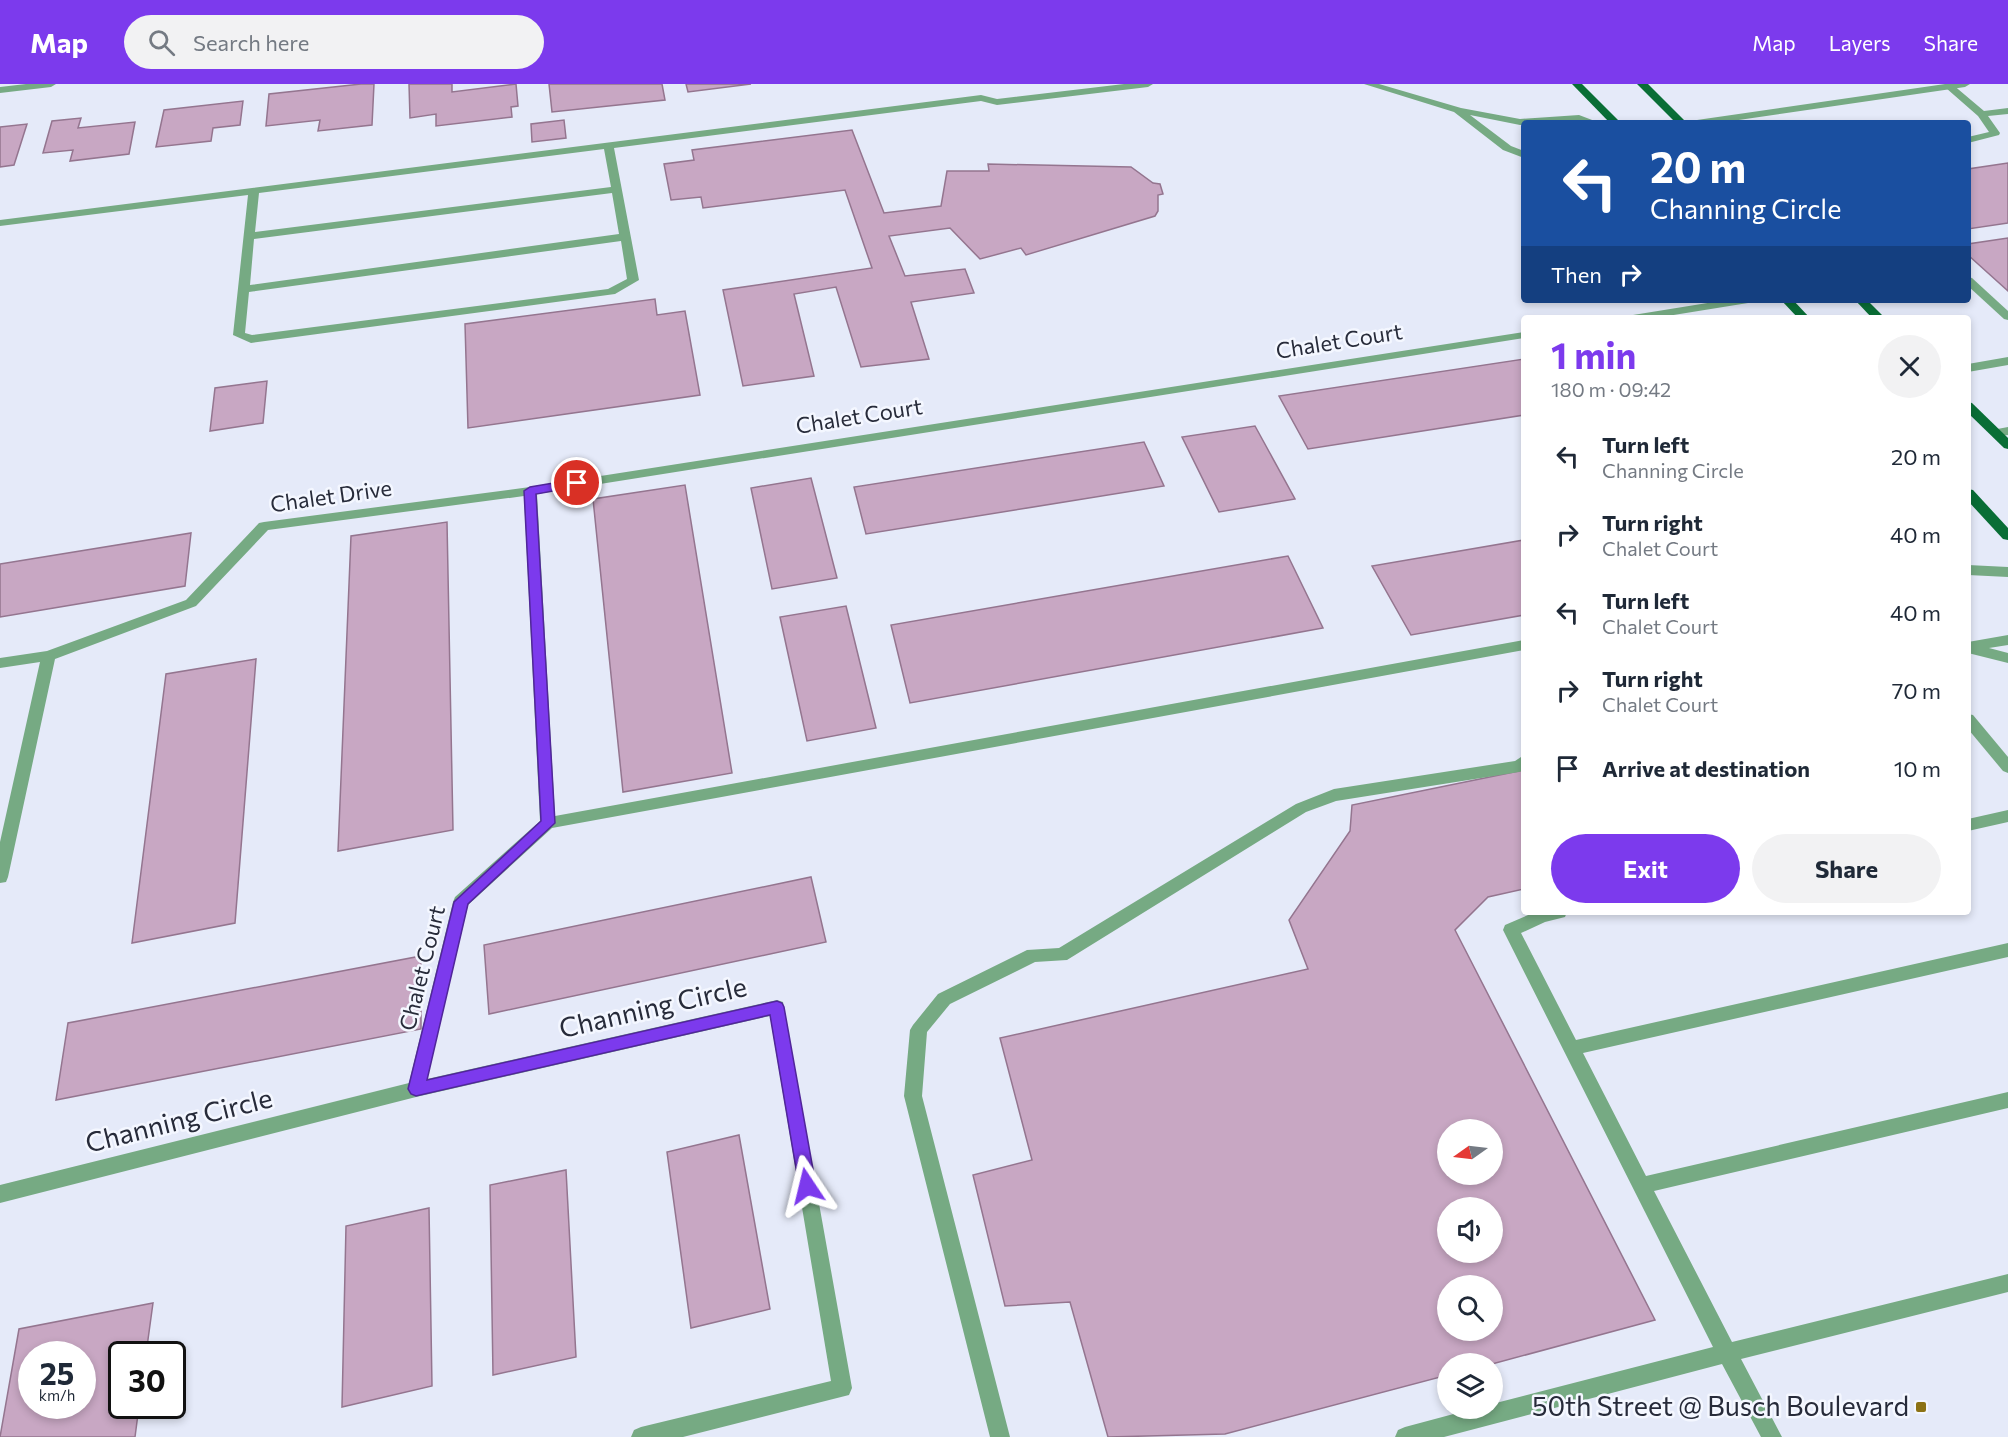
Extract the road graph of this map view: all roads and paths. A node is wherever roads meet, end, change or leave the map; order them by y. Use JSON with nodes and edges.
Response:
{"nodes":[{"id":1,"x":51,"y":84,"type":"edge"},
{"id":2,"x":1148,"y":84,"type":"edge"},
{"id":3,"x":1369,"y":84,"type":"edge"},
{"id":4,"x":1577,"y":84,"type":"edge"},
{"id":5,"x":1642,"y":84,"type":"edge"},
{"id":6,"x":1965,"y":84,"type":"edge"},
{"id":7,"x":1926,"y":86,"type":"edge"},
{"id":8,"x":1949,"y":86,"type":"junction"},
{"id":9,"x":0,"y":90,"type":"edge"},
{"id":10,"x":1457,"y":110,"type":"junction"},
{"id":11,"x":2008,"y":111,"type":"edge"},
{"id":12,"x":1982,"y":114,"type":"junction"},
{"id":13,"x":1558,"y":120,"type":"edge"},
{"id":14,"x":1585,"y":120,"type":"edge"},
{"id":15,"x":1613,"y":120,"type":"edge"},
{"id":16,"x":1679,"y":120,"type":"edge"},
{"id":17,"x":1716,"y":120,"type":"edge"},
{"id":18,"x":1521,"y":121,"type":"edge"},
{"id":19,"x":1971,"y":139,"type":"edge"},
{"id":20,"x":609,"y":146,"type":"junction"},
{"id":21,"x":1521,"y":154,"type":"edge"},
{"id":22,"x":617,"y":189,"type":"junction"},
{"id":23,"x":254,"y":190,"type":"junction"},
{"id":24,"x":0,"y":223,"type":"edge"},
{"id":25,"x":249,"y":236,"type":"junction"},
{"id":26,"x":626,"y":237,"type":"junction"},
{"id":27,"x":1971,"y":283,"type":"edge"},
{"id":28,"x":244,"y":289,"type":"junction"},
{"id":29,"x":1734,"y":303,"type":"edge"},
{"id":30,"x":1790,"y":303,"type":"edge"},
{"id":31,"x":1864,"y":303,"type":"edge"},
{"id":32,"x":1679,"y":315,"type":"edge"},
{"id":33,"x":1801,"y":315,"type":"edge"},
{"id":34,"x":1876,"y":315,"type":"edge"},
{"id":35,"x":2008,"y":317,"type":"edge"},
{"id":36,"x":1521,"y":335,"type":"edge"},
{"id":37,"x":2008,"y":361,"type":"edge"},
{"id":38,"x":1971,"y":367,"type":"edge"},
{"id":39,"x":1971,"y":408,"type":"edge"},
{"id":40,"x":2002,"y":432,"type":"edge"},
{"id":41,"x":2008,"y":445,"type":"edge"},
{"id":42,"x":530,"y":491,"type":"junction"},
{"id":43,"x":1971,"y":496,"type":"edge"},
{"id":44,"x":2008,"y":536,"type":"edge"},
{"id":45,"x":1971,"y":570,"type":"edge"},
{"id":46,"x":2008,"y":572,"type":"edge"},
{"id":47,"x":2008,"y":640,"type":"edge"},
{"id":48,"x":1521,"y":646,"type":"edge"},
{"id":49,"x":1971,"y":646,"type":"edge"},
{"id":50,"x":1971,"y":648,"type":"edge"},
{"id":51,"x":49,"y":656,"type":"junction"},
{"id":52,"x":2008,"y":658,"type":"edge"},
{"id":53,"x":0,"y":663,"type":"edge"},
{"id":54,"x":1971,"y":723,"type":"edge"},
{"id":55,"x":1521,"y":764,"type":"edge"},
{"id":56,"x":2008,"y":767,"type":"edge"},
{"id":57,"x":2008,"y":816,"type":"edge"},
{"id":58,"x":548,"y":823,"type":"junction"},
{"id":59,"x":1971,"y":824,"type":"edge"},
{"id":60,"x":0,"y":877,"type":"edge"},
{"id":61,"x":1546,"y":915,"type":"edge"},
{"id":62,"x":2008,"y":950,"type":"edge"},
{"id":63,"x":1572,"y":1048,"type":"junction"},
{"id":64,"x":416,"y":1089,"type":"junction"},
{"id":65,"x":2008,"y":1101,"type":"edge"},
{"id":66,"x":1642,"y":1185,"type":"junction"},
{"id":67,"x":0,"y":1194,"type":"edge"},
{"id":68,"x":2008,"y":1283,"type":"edge"},
{"id":69,"x":1727,"y":1353,"type":"junction"},
{"id":70,"x":642,"y":1437,"type":"edge"},
{"id":71,"x":1000,"y":1437,"type":"edge"},
{"id":72,"x":1405,"y":1437,"type":"edge"},
{"id":73,"x":1772,"y":1437,"type":"edge"}],
"edges":[{"from":1,"to":9,"type":"street"},
{"from":2,"to":20,"type":"street"},
{"from":3,"to":10,"type":"street"},
{"from":4,"to":15,"type":"main road"},
{"from":5,"to":16,"type":"main road"},
{"from":6,"to":8,"type":"street"},
{"from":7,"to":8,"type":"street"},
{"from":7,"to":17,"type":"street"},
{"from":8,"to":12,"type":"street"},
{"from":10,"to":18,"type":"street"},
{"from":10,"to":21,"type":"street"},
{"from":11,"to":12,"type":"street"},
{"from":12,"to":19,"type":"street"},
{"from":13,"to":14,"type":"street"},
{"from":20,"to":22,"type":"street"},
{"from":20,"to":23,"type":"street"},
{"from":22,"to":25,"type":"street"},
{"from":22,"to":26,"type":"street"},
{"from":23,"to":24,"type":"street"},
{"from":23,"to":25,"type":"street"},
{"from":25,"to":28,"type":"street"},
{"from":26,"to":28,"type":"street"},
{"from":26,"to":28,"type":"street"},
{"from":27,"to":35,"type":"street"},
{"from":29,"to":32,"type":"street"},
{"from":30,"to":33,"type":"main road"},
{"from":31,"to":34,"type":"main road"},
{"from":36,"to":42,"type":"street","name":"Chalet Court"},
{"from":37,"to":38,"type":"street"},
{"from":39,"to":40,"type":"main road"},
{"from":40,"to":41,"type":"main road"},
{"from":42,"to":51,"type":"street","name":"Chalet Drive"},
{"from":42,"to":58,"type":"street"},
{"from":43,"to":44,"type":"main road"},
{"from":45,"to":46,"type":"street"},
{"from":47,"to":49,"type":"street"},
{"from":48,"to":58,"type":"street"},
{"from":50,"to":52,"type":"street"},
{"from":51,"to":53,"type":"street","name":"Chalet Drive"},
{"from":51,"to":60,"type":"street"},
{"from":54,"to":56,"type":"street"},
{"from":55,"to":71,"type":"street"},
{"from":57,"to":59,"type":"street"},
{"from":58,"to":64,"type":"street","name":"Chalet Court"},
{"from":61,"to":63,"type":"street"},
{"from":62,"to":63,"type":"street"},
{"from":63,"to":66,"type":"street"},
{"from":64,"to":67,"type":"street","name":"Channing Circle"},
{"from":64,"to":70,"type":"street","name":"Channing Circle"},
{"from":65,"to":66,"type":"street"},
{"from":66,"to":69,"type":"street"},
{"from":68,"to":69,"type":"street"},
{"from":69,"to":72,"type":"street"},
{"from":69,"to":73,"type":"street"}]}
